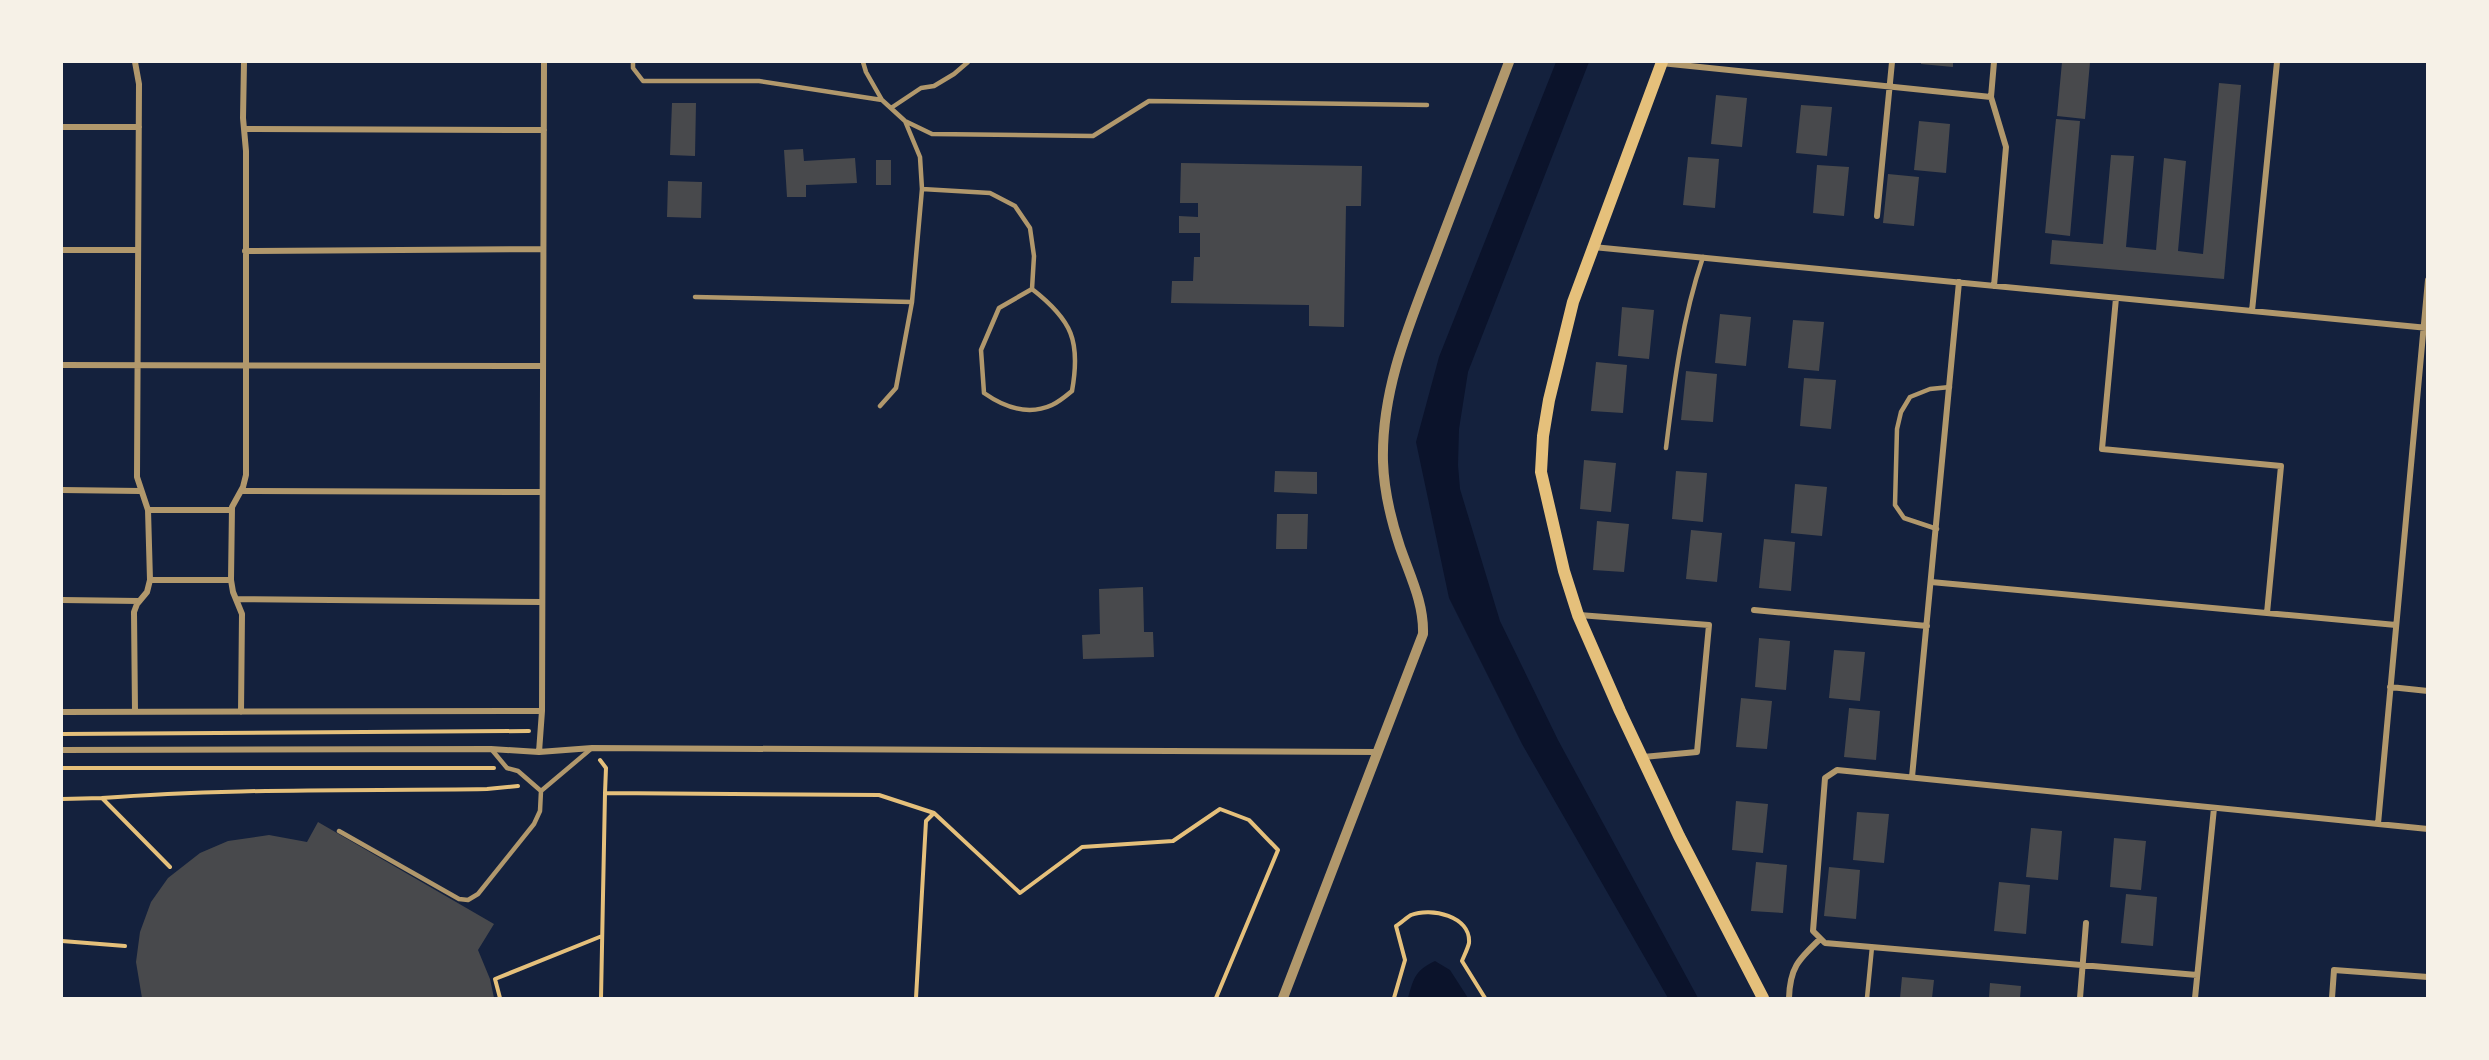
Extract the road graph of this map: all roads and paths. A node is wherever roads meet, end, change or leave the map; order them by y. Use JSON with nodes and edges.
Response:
{"nodes":[{"id":1,"x":244,"y":62,"type":"edge"},
{"id":2,"x":544,"y":62,"type":"edge"},
{"id":3,"x":633,"y":62,"type":"edge"},
{"id":4,"x":863,"y":62,"type":"edge"},
{"id":5,"x":968,"y":62,"type":"edge"},
{"id":6,"x":1509,"y":62,"type":"edge"},
{"id":7,"x":1661,"y":62,"type":"edge"},
{"id":8,"x":1892,"y":62,"type":"edge"},
{"id":9,"x":1994,"y":62,"type":"edge"},
{"id":10,"x":2277,"y":62,"type":"edge"},
{"id":11,"x":136,"y":65,"type":"edge"},
{"id":12,"x":1889,"y":86,"type":"junction"},
{"id":13,"x":1991,"y":97,"type":"junction"},
{"id":14,"x":882,"y":100,"type":"junction"},
{"id":15,"x":1427,"y":105,"type":"dead end"},
{"id":16,"x":891,"y":108,"type":"junction"},
{"id":17,"x":905,"y":121,"type":"junction"},
{"id":18,"x":139,"y":127,"type":"junction"},
{"id":19,"x":62,"y":128,"type":"edge"},
{"id":20,"x":243,"y":129,"type":"junction"},
{"id":21,"x":544,"y":130,"type":"junction"},
{"id":22,"x":922,"y":189,"type":"junction"},
{"id":23,"x":1877,"y":216,"type":"dead end"},
{"id":24,"x":1593,"y":247,"type":"junction"},
{"id":25,"x":138,"y":249,"type":"junction"},
{"id":26,"x":543,"y":249,"type":"junction"},
{"id":27,"x":62,"y":250,"type":"edge"},
{"id":28,"x":245,"y":251,"type":"junction"},
{"id":29,"x":1703,"y":257,"type":"junction"},
{"id":30,"x":2427,"y":280,"type":"edge"},
{"id":31,"x":1959,"y":282,"type":"junction"},
{"id":32,"x":1994,"y":286,"type":"junction"},
{"id":33,"x":1032,"y":290,"type":"junction"},
{"id":34,"x":695,"y":297,"type":"dead end"},
{"id":35,"x":2116,"y":298,"type":"junction"},
{"id":36,"x":912,"y":302,"type":"junction"},
{"id":37,"x":2252,"y":311,"type":"junction"},
{"id":38,"x":2425,"y":328,"type":"edge"},
{"id":39,"x":62,"y":364,"type":"edge"},
{"id":40,"x":138,"y":365,"type":"junction"},
{"id":41,"x":244,"y":365,"type":"junction"},
{"id":42,"x":543,"y":366,"type":"junction"},
{"id":43,"x":1950,"y":387,"type":"junction"},
{"id":44,"x":880,"y":406,"type":"dead end"},
{"id":45,"x":1666,"y":448,"type":"dead end"},
{"id":46,"x":62,"y":490,"type":"edge"},
{"id":47,"x":140,"y":491,"type":"junction"},
{"id":48,"x":241,"y":491,"type":"junction"},
{"id":49,"x":542,"y":492,"type":"junction"},
{"id":50,"x":148,"y":510,"type":"junction"},
{"id":51,"x":232,"y":510,"type":"junction"},
{"id":52,"x":1937,"y":529,"type":"junction"},
{"id":53,"x":150,"y":580,"type":"junction"},
{"id":54,"x":231,"y":580,"type":"junction"},
{"id":55,"x":1931,"y":582,"type":"junction"},
{"id":56,"x":237,"y":599,"type":"junction"},
{"id":57,"x":62,"y":600,"type":"edge"},
{"id":58,"x":139,"y":601,"type":"junction"},
{"id":59,"x":542,"y":602,"type":"junction"},
{"id":60,"x":1754,"y":610,"type":"dead end"},
{"id":61,"x":2267,"y":613,"type":"junction"},
{"id":62,"x":1578,"y":615,"type":"junction"},
{"id":63,"x":2396,"y":625,"type":"junction"},
{"id":64,"x":1927,"y":626,"type":"junction"},
{"id":65,"x":2390,"y":687,"type":"junction"},
{"id":66,"x":2427,"y":691,"type":"edge"},
{"id":67,"x":542,"y":711,"type":"junction"},
{"id":68,"x":62,"y":712,"type":"edge"},
{"id":69,"x":135,"y":712,"type":"junction"},
{"id":70,"x":241,"y":712,"type":"junction"},
{"id":71,"x":541,"y":731,"type":"junction"},
{"id":72,"x":62,"y":734,"type":"edge"},
{"id":73,"x":592,"y":748,"type":"junction"},
{"id":74,"x":491,"y":749,"type":"junction"},
{"id":75,"x":62,"y":750,"type":"edge"},
{"id":76,"x":539,"y":752,"type":"junction"},
{"id":77,"x":1379,"y":752,"type":"junction"},
{"id":78,"x":1643,"y":757,"type":"junction"},
{"id":79,"x":62,"y":768,"type":"edge"},
{"id":80,"x":507,"y":768,"type":"junction"},
{"id":81,"x":1912,"y":777,"type":"junction"},
{"id":82,"x":533,"y":784,"type":"junction"},
{"id":83,"x":541,"y":791,"type":"junction"},
{"id":84,"x":605,"y":793,"type":"junction"},
{"id":85,"x":62,"y":798,"type":"edge"},
{"id":86,"x":102,"y":798,"type":"junction"},
{"id":87,"x":2214,"y":808,"type":"junction"},
{"id":88,"x":934,"y":813,"type":"junction"},
{"id":89,"x":2378,"y":824,"type":"junction"},
{"id":90,"x":2427,"y":829,"type":"edge"},
{"id":91,"x":339,"y":831,"type":"dead end"},
{"id":92,"x":170,"y":867,"type":"dead end"},
{"id":93,"x":2086,"y":922,"type":"dead end"},
{"id":94,"x":602,"y":936,"type":"junction"},
{"id":95,"x":1819,"y":940,"type":"junction"},
{"id":96,"x":62,"y":941,"type":"edge"},
{"id":97,"x":125,"y":946,"type":"dead end"},
{"id":98,"x":1872,"y":948,"type":"junction"},
{"id":99,"x":2083,"y":964,"type":"junction"},
{"id":100,"x":2198,"y":975,"type":"junction"},
{"id":101,"x":2427,"y":977,"type":"edge"},
{"id":102,"x":500,"y":999,"type":"edge"},
{"id":103,"x":601,"y":999,"type":"edge"},
{"id":104,"x":916,"y":999,"type":"edge"},
{"id":105,"x":1216,"y":999,"type":"edge"},
{"id":106,"x":1283,"y":999,"type":"edge"},
{"id":107,"x":1394,"y":999,"type":"edge"},
{"id":108,"x":1485,"y":999,"type":"edge"},
{"id":109,"x":1763,"y":999,"type":"edge"},
{"id":110,"x":1789,"y":999,"type":"edge"},
{"id":111,"x":1867,"y":999,"type":"edge"},
{"id":112,"x":2080,"y":999,"type":"edge"},
{"id":113,"x":2195,"y":999,"type":"edge"},
{"id":114,"x":2331,"y":999,"type":"edge"}],
"edges":[{"from":1,"to":20,"type":"street"},
{"from":2,"to":21,"type":"street"},
{"from":3,"to":14,"type":"lane"},
{"from":4,"to":14,"type":"lane"},
{"from":5,"to":16,"type":"lane"},
{"from":6,"to":77,"type":"street"},
{"from":7,"to":12,"type":"street"},
{"from":7,"to":24,"type":"main road"},
{"from":8,"to":12,"type":"street"},
{"from":9,"to":13,"type":"street"},
{"from":10,"to":37,"type":"street"},
{"from":11,"to":18,"type":"street"},
{"from":12,"to":13,"type":"street"},
{"from":12,"to":23,"type":"street"},
{"from":13,"to":32,"type":"street"},
{"from":14,"to":16,"type":"lane"},
{"from":15,"to":17,"type":"lane"},
{"from":16,"to":17,"type":"lane"},
{"from":17,"to":22,"type":"lane"},
{"from":18,"to":19,"type":"street"},
{"from":18,"to":25,"type":"street"},
{"from":20,"to":21,"type":"street"},
{"from":20,"to":28,"type":"street"},
{"from":21,"to":26,"type":"street"},
{"from":22,"to":33,"type":"lane"},
{"from":22,"to":36,"type":"lane"},
{"from":24,"to":29,"type":"street"},
{"from":24,"to":62,"type":"main road"},
{"from":25,"to":27,"type":"street"},
{"from":25,"to":40,"type":"street"},
{"from":26,"to":28,"type":"street"},
{"from":26,"to":42,"type":"street"},
{"from":28,"to":41,"type":"street"},
{"from":29,"to":31,"type":"street"},
{"from":29,"to":45,"type":"lane"},
{"from":30,"to":38,"type":"street"},
{"from":31,"to":32,"type":"street"},
{"from":31,"to":43,"type":"street"},
{"from":32,"to":35,"type":"street"},
{"from":33,"to":33,"type":"lane"},
{"from":34,"to":36,"type":"lane"},
{"from":35,"to":37,"type":"street"},
{"from":35,"to":61,"type":"street"},
{"from":36,"to":44,"type":"lane"},
{"from":37,"to":38,"type":"street"},
{"from":38,"to":63,"type":"street"},
{"from":39,"to":40,"type":"street"},
{"from":40,"to":41,"type":"street"},
{"from":40,"to":47,"type":"street"},
{"from":41,"to":42,"type":"street"},
{"from":41,"to":48,"type":"street"},
{"from":42,"to":49,"type":"street"},
{"from":43,"to":52,"type":"street"},
{"from":43,"to":52,"type":"lane"},
{"from":46,"to":47,"type":"street"},
{"from":47,"to":50,"type":"street"},
{"from":48,"to":49,"type":"street"},
{"from":48,"to":51,"type":"street"},
{"from":49,"to":59,"type":"street"},
{"from":50,"to":51,"type":"street"},
{"from":50,"to":53,"type":"street"},
{"from":51,"to":54,"type":"street"},
{"from":52,"to":55,"type":"street"},
{"from":53,"to":54,"type":"street"},
{"from":53,"to":58,"type":"street"},
{"from":54,"to":56,"type":"street"},
{"from":55,"to":61,"type":"street"},
{"from":55,"to":64,"type":"street"},
{"from":56,"to":59,"type":"street"},
{"from":56,"to":70,"type":"street"},
{"from":57,"to":58,"type":"street"},
{"from":58,"to":69,"type":"street"},
{"from":59,"to":67,"type":"street"},
{"from":60,"to":64,"type":"street"},
{"from":61,"to":63,"type":"street"},
{"from":62,"to":78,"type":"main road"},
{"from":62,"to":78,"type":"street"},
{"from":63,"to":65,"type":"street"},
{"from":64,"to":81,"type":"street"},
{"from":65,"to":66,"type":"street"},
{"from":65,"to":89,"type":"street"},
{"from":67,"to":70,"type":"street"},
{"from":67,"to":71,"type":"street"},
{"from":68,"to":69,"type":"street"},
{"from":69,"to":70,"type":"street"},
{"from":71,"to":72,"type":"path"},
{"from":71,"to":76,"type":"street"},
{"from":73,"to":76,"type":"street"},
{"from":73,"to":77,"type":"street"},
{"from":73,"to":83,"type":"lane"},
{"from":73,"to":84,"type":"path"},
{"from":74,"to":75,"type":"street"},
{"from":74,"to":76,"type":"street"},
{"from":74,"to":80,"type":"lane"},
{"from":77,"to":106,"type":"street"},
{"from":78,"to":109,"type":"main road"},
{"from":79,"to":80,"type":"path"},
{"from":80,"to":82,"type":"lane"},
{"from":81,"to":87,"type":"street"},
{"from":81,"to":95,"type":"street"},
{"from":82,"to":83,"type":"lane"},
{"from":82,"to":86,"type":"path"},
{"from":83,"to":91,"type":"lane"},
{"from":84,"to":88,"type":"path"},
{"from":84,"to":94,"type":"path"},
{"from":85,"to":86,"type":"path"},
{"from":86,"to":92,"type":"path"},
{"from":87,"to":89,"type":"street"},
{"from":87,"to":100,"type":"street"},
{"from":88,"to":104,"type":"path"},
{"from":88,"to":105,"type":"path"},
{"from":89,"to":90,"type":"street"},
{"from":93,"to":99,"type":"street"},
{"from":94,"to":102,"type":"path"},
{"from":94,"to":103,"type":"path"},
{"from":95,"to":98,"type":"street"},
{"from":95,"to":110,"type":"street"},
{"from":96,"to":97,"type":"path"},
{"from":98,"to":99,"type":"street"},
{"from":98,"to":111,"type":"lane"},
{"from":99,"to":100,"type":"street"},
{"from":99,"to":112,"type":"street"},
{"from":100,"to":113,"type":"street"},
{"from":101,"to":114,"type":"street"},
{"from":107,"to":108,"type":"path"}]}
